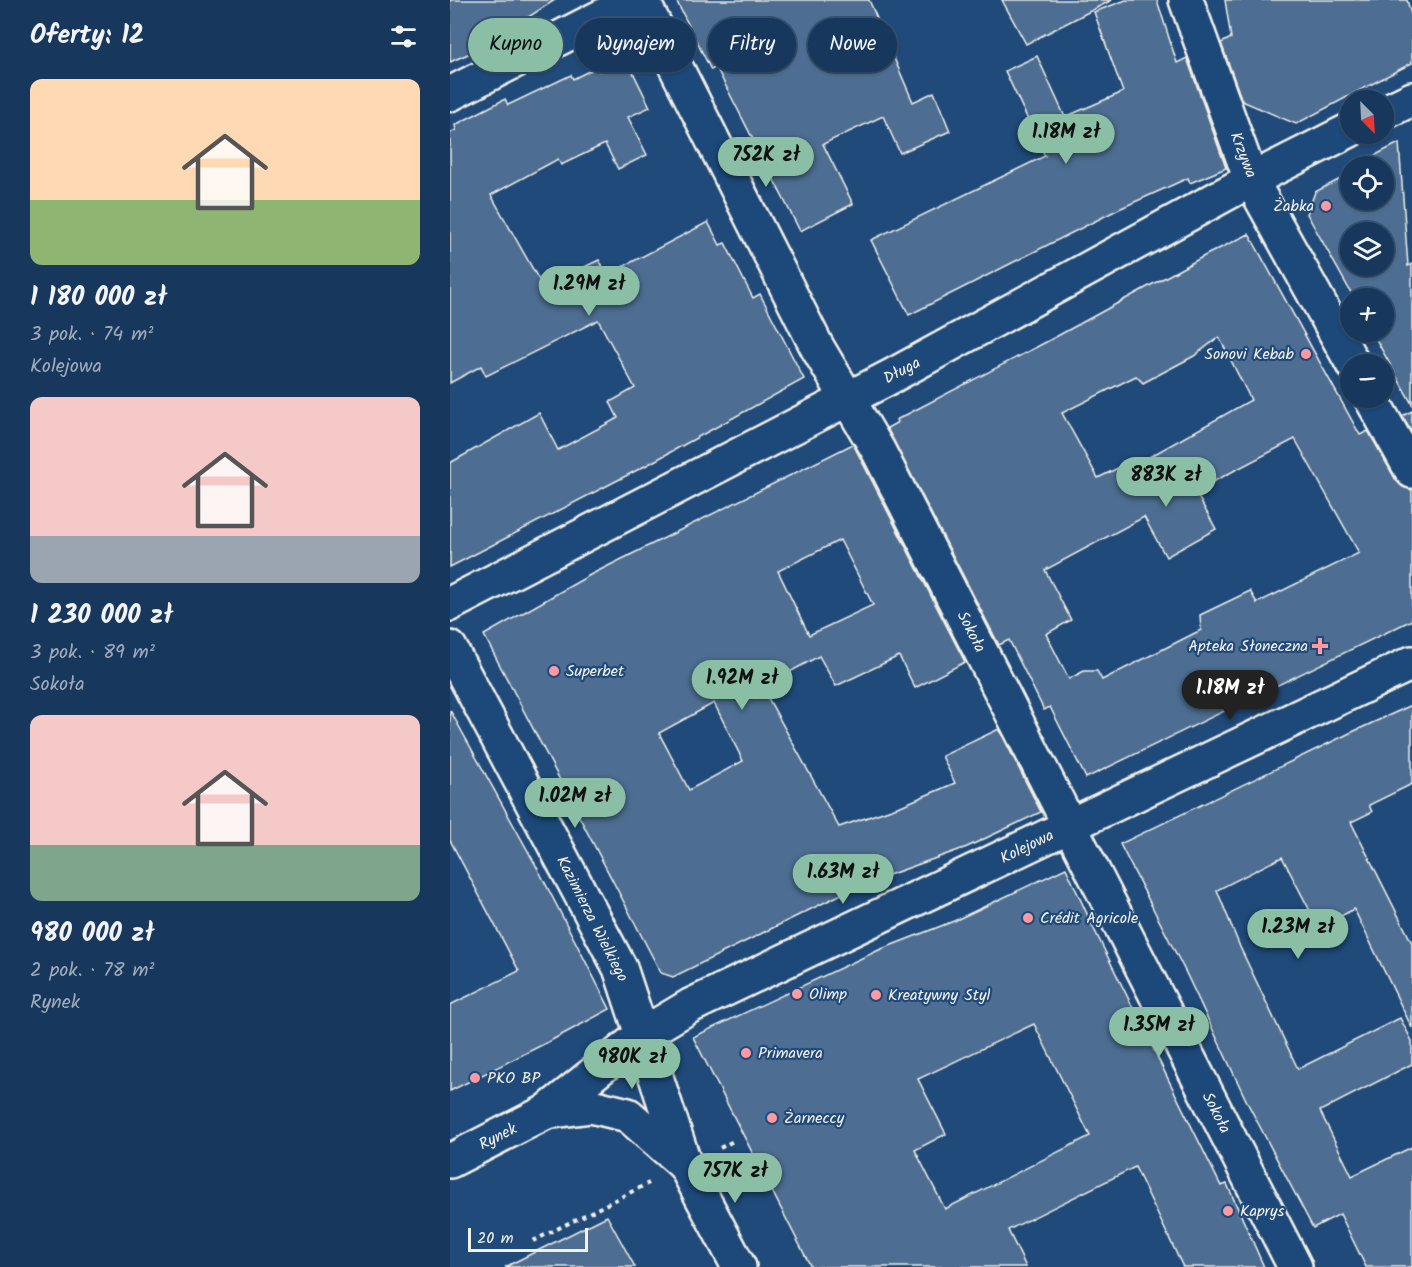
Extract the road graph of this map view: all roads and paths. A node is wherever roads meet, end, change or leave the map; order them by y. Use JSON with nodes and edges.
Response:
{"nodes":[{"id":1,"x":634,"y":0,"type":"edge"},
{"id":2,"x":642,"y":0,"type":"edge"},
{"id":3,"x":1186,"y":0,"type":"edge"},
{"id":4,"x":450,"y":94,"type":"edge"},
{"id":5,"x":1412,"y":99,"type":"edge"},
{"id":6,"x":1394,"y":108,"type":"edge"},
{"id":7,"x":1340,"y":135,"type":"edge"},
{"id":8,"x":1251,"y":180,"type":"junction"},
{"id":9,"x":1347,"y":354,"type":"edge"},
{"id":10,"x":848,"y":399,"type":"junction"},
{"id":11,"x":1377,"y":408,"type":"edge"},
{"id":12,"x":1412,"y":471,"type":"edge"},
{"id":13,"x":450,"y":604,"type":"edge"},
{"id":14,"x":450,"y":648,"type":"edge"},
{"id":15,"x":1412,"y":663,"type":"edge"},
{"id":16,"x":1069,"y":826,"type":"junction"},
{"id":17,"x":644,"y":1034,"type":"junction"},
{"id":18,"x":546,"y":1112,"type":"junction"},
{"id":19,"x":735,"y":1140,"type":"dead end"},
{"id":20,"x":715,"y":1150,"type":"dead end"},
{"id":21,"x":450,"y":1161,"type":"edge"},
{"id":22,"x":686,"y":1165,"type":"junction"},
{"id":23,"x":655,"y":1180,"type":"dead end"},
{"id":24,"x":533,"y":1241,"type":"dead end"},
{"id":25,"x":739,"y":1267,"type":"edge"},
{"id":26,"x":1295,"y":1267,"type":"edge"}],
"edges":[{"from":1,"to":4,"type":"street"},
{"from":2,"to":10,"type":"street","name":"Sokoła"},
{"from":3,"to":8,"type":"street","name":"Krzywa"},
{"from":5,"to":6,"type":"street"},
{"from":7,"to":8,"type":"street","name":"Długa"},
{"from":8,"to":9,"type":"street","name":"Krzywa"},
{"from":8,"to":10,"type":"street","name":"Długa"},
{"from":10,"to":13,"type":"street","name":"Długa"},
{"from":10,"to":16,"type":"street","name":"Sokoła"},
{"from":11,"to":12,"type":"street"},
{"from":14,"to":17,"type":"street","name":"Kazimierza Wielkiego"},
{"from":15,"to":16,"type":"street","name":"Kolejowa"},
{"from":16,"to":17,"type":"street","name":"Kolejowa"},
{"from":16,"to":26,"type":"street","name":"Sokoła"},
{"from":17,"to":18,"type":"street","name":"Rynek"},
{"from":17,"to":22,"type":"street","name":"Rynek"},
{"from":18,"to":21,"type":"street","name":"Rynek"},
{"from":18,"to":22,"type":"street","name":"Rynek"},
{"from":19,"to":20,"type":"path"},
{"from":22,"to":25,"type":"street","name":"Rynek"},
{"from":23,"to":24,"type":"path"}]}
